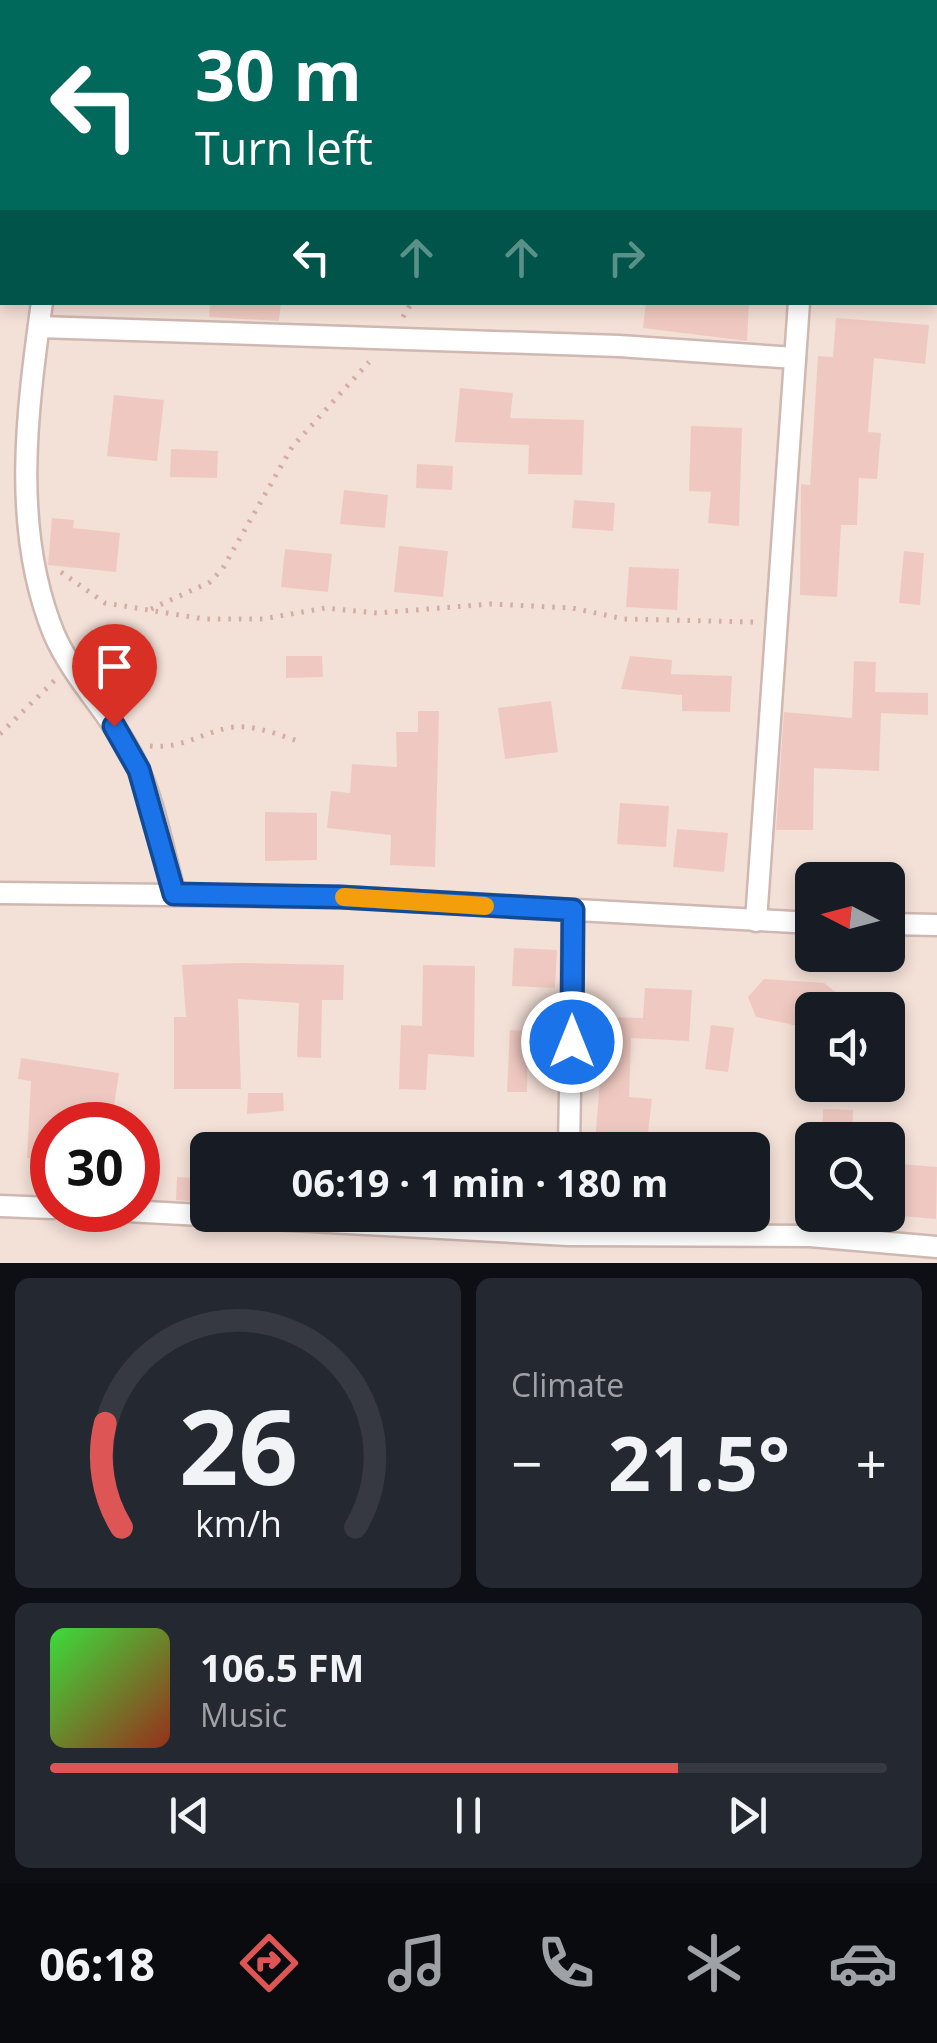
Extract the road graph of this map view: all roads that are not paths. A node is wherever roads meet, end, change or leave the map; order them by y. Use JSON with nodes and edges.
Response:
{"nodes":[{"id":1,"x":42,"y":305,"type":"edge"},
{"id":2,"x":799,"y":305,"type":"edge"},
{"id":3,"x":38,"y":327,"type":"junction"},
{"id":4,"x":795,"y":358,"type":"junction"},
{"id":5,"x":0,"y":893,"type":"edge"},
{"id":6,"x":174,"y":894,"type":"junction"},
{"id":7,"x":573,"y":910,"type":"junction"},
{"id":8,"x":756,"y":921,"type":"junction"},
{"id":9,"x":795,"y":922,"type":"edge"},
{"id":10,"x":905,"y":925,"type":"edge"},
{"id":11,"x":937,"y":926,"type":"edge"},
{"id":12,"x":569,"y":1132,"type":"edge"},
{"id":13,"x":0,"y":1206,"type":"edge"},
{"id":14,"x":30,"y":1207,"type":"edge"},
{"id":15,"x":160,"y":1212,"type":"edge"},
{"id":16,"x":190,"y":1213,"type":"edge"},
{"id":17,"x":701,"y":1232,"type":"edge"},
{"id":18,"x":937,"y":1247,"type":"edge"},
{"id":19,"x":881,"y":1253,"type":"edge"}],
"edges":[{"from":1,"to":3,"type":"street"},
{"from":2,"to":4,"type":"street"},
{"from":3,"to":4,"type":"street"},
{"from":3,"to":6,"type":"street"},
{"from":4,"to":8,"type":"street"},
{"from":5,"to":6,"type":"street"},
{"from":6,"to":7,"type":"street"},
{"from":7,"to":8,"type":"street"},
{"from":7,"to":12,"type":"street"},
{"from":8,"to":9,"type":"street"},
{"from":10,"to":11,"type":"street"},
{"from":13,"to":14,"type":"street"},
{"from":15,"to":16,"type":"street"},
{"from":17,"to":19,"type":"street"},
{"from":18,"to":19,"type":"street"}]}
